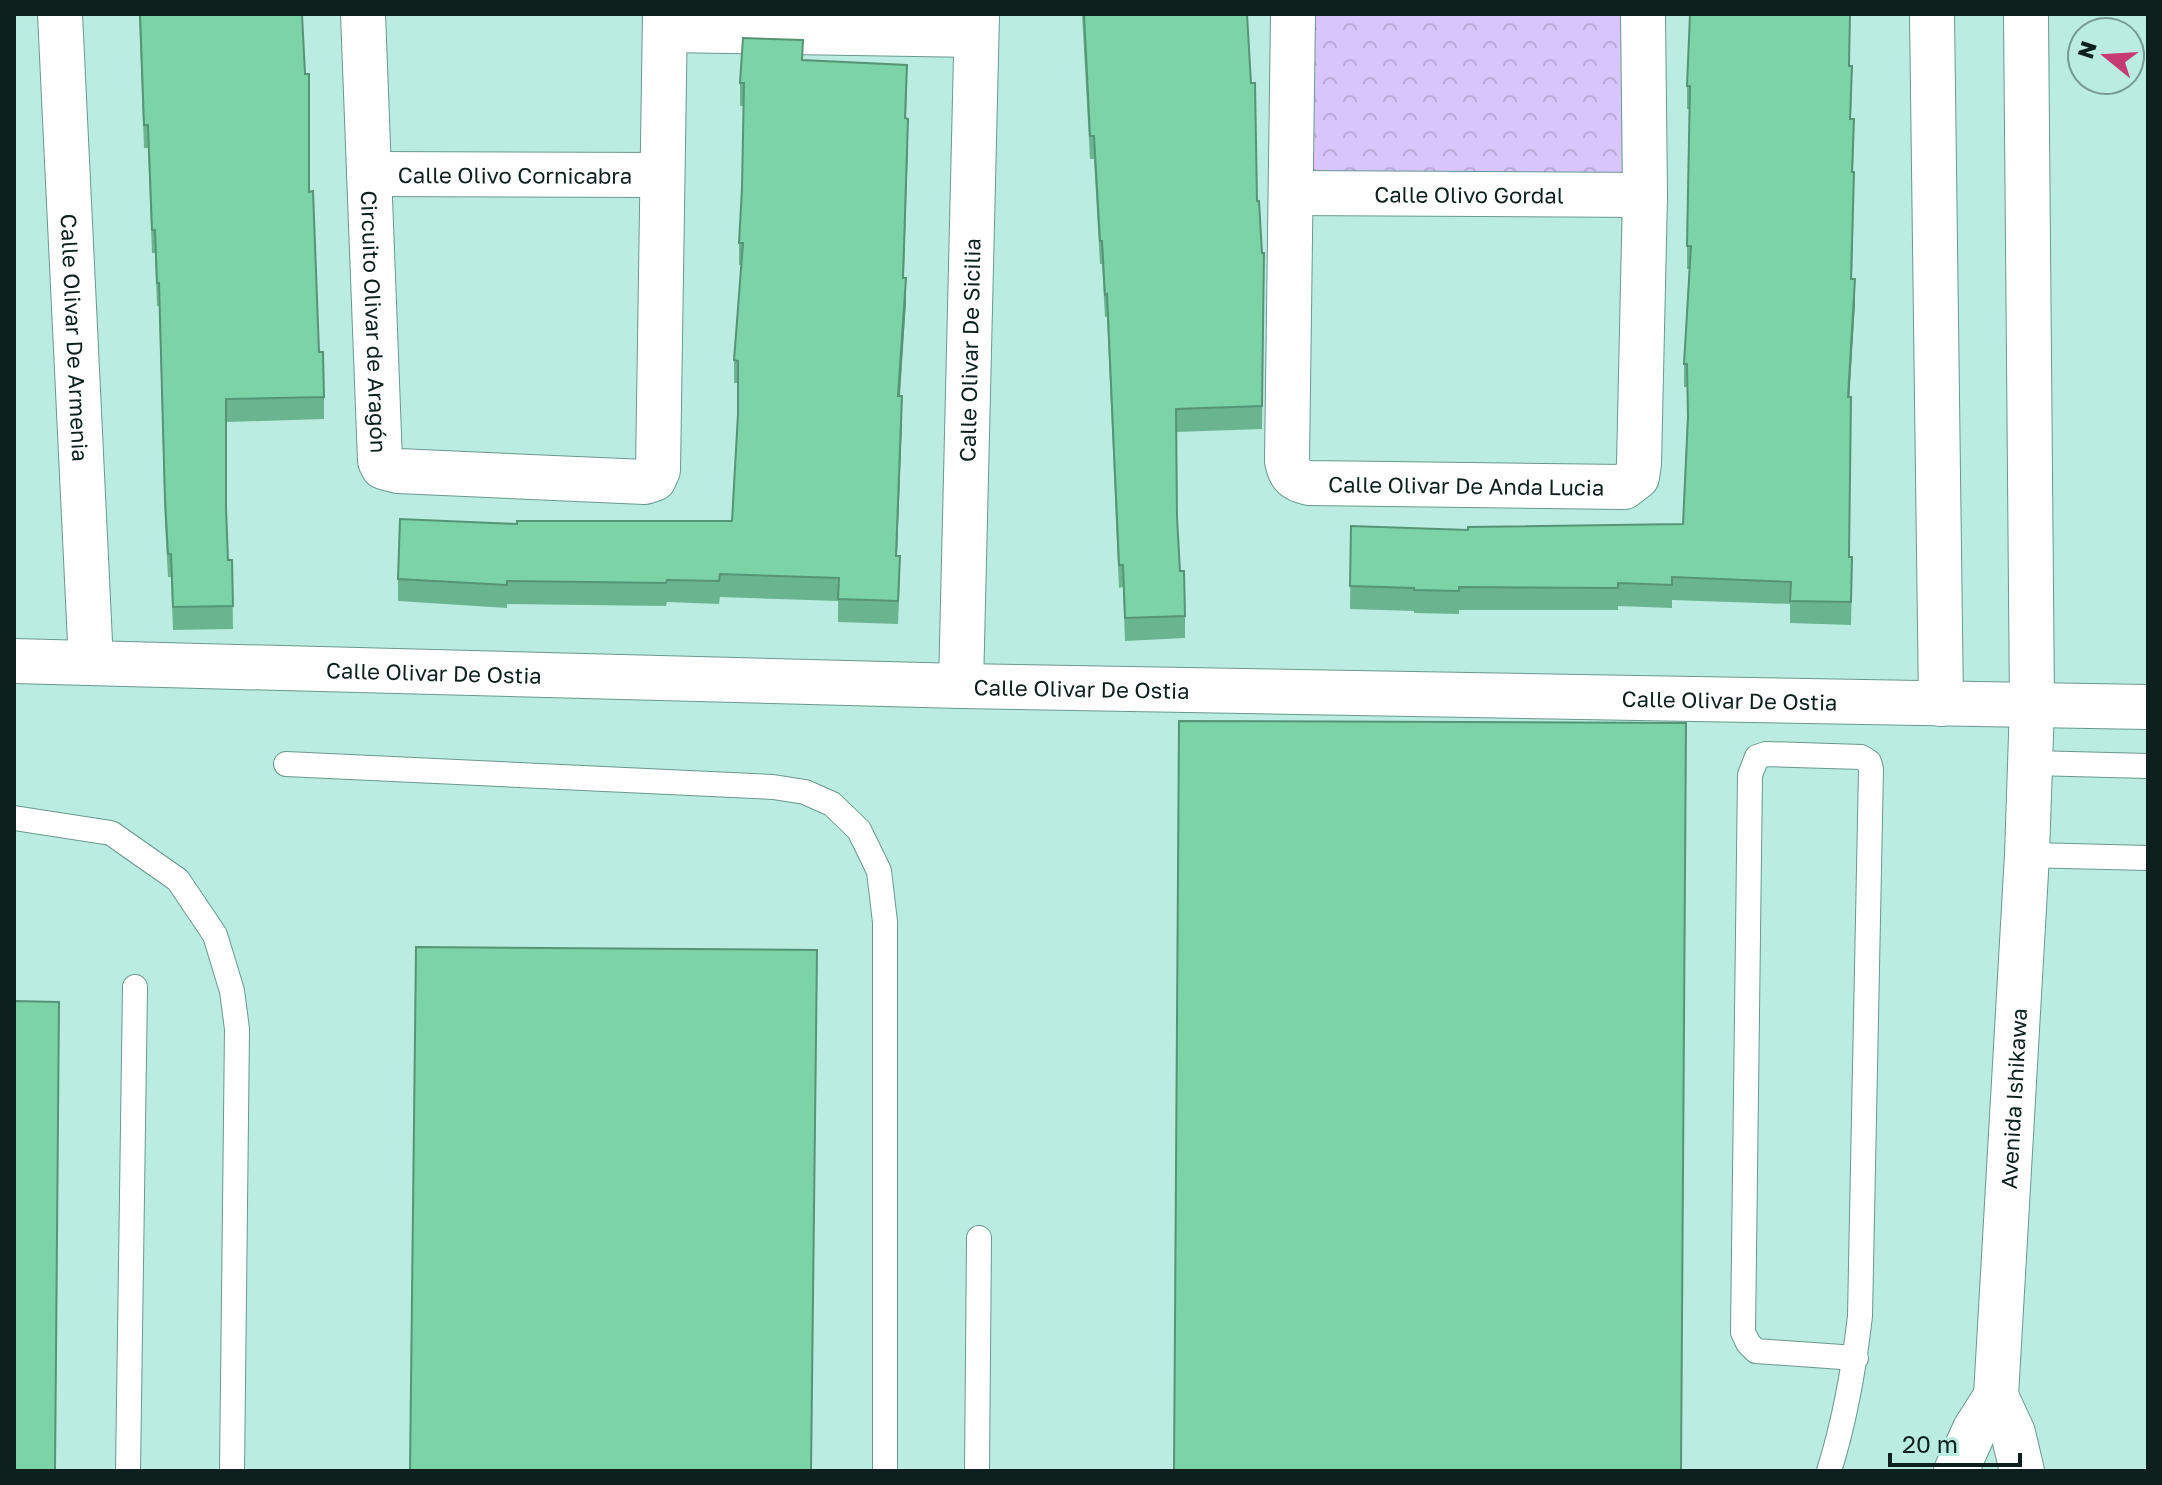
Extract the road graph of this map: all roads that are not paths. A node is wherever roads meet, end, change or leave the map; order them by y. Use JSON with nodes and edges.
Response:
{"nodes":[{"id":1,"x":60,"y":14,"type":"edge"},
{"id":2,"x":363,"y":14,"type":"edge"},
{"id":3,"x":1293,"y":14,"type":"edge"},
{"id":4,"x":1643,"y":14,"type":"edge"},
{"id":5,"x":1932,"y":14,"type":"edge"},
{"id":6,"x":2026,"y":14,"type":"edge"},
{"id":7,"x":665,"y":22,"type":"edge"},
{"id":8,"x":976,"y":25,"type":"edge"},
{"id":9,"x":369,"y":174,"type":"junction"},
{"id":10,"x":662,"y":175,"type":"junction"},
{"id":11,"x":1291,"y":193,"type":"junction"},
{"id":12,"x":1645,"y":195,"type":"junction"},
{"id":13,"x":14,"y":661,"type":"edge"},
{"id":14,"x":91,"y":663,"type":"junction"},
{"id":15,"x":961,"y":686,"type":"junction"},
{"id":16,"x":1941,"y":704,"type":"junction"},
{"id":17,"x":2032,"y":705,"type":"junction"},
{"id":18,"x":2148,"y":707,"type":"edge"},
{"id":19,"x":286,"y":764,"type":"dead end"},
{"id":20,"x":2148,"y":766,"type":"edge"},
{"id":21,"x":2030,"y":782,"type":"junction"},
{"id":22,"x":14,"y":818,"type":"edge"},
{"id":23,"x":2027,"y":855,"type":"junction"},
{"id":24,"x":2148,"y":858,"type":"edge"},
{"id":25,"x":135,"y":987,"type":"dead end"},
{"id":26,"x":979,"y":1238,"type":"dead end"},
{"id":27,"x":1856,"y":1358,"type":"junction"},
{"id":28,"x":1996,"y":1396,"type":"junction"},
{"id":29,"x":128,"y":1471,"type":"edge"},
{"id":30,"x":232,"y":1471,"type":"edge"},
{"id":31,"x":885,"y":1471,"type":"edge"},
{"id":32,"x":977,"y":1471,"type":"edge"},
{"id":33,"x":1829,"y":1471,"type":"edge"},
{"id":34,"x":1956,"y":1471,"type":"edge"},
{"id":35,"x":2022,"y":1471,"type":"edge"}],
"edges":[{"from":1,"to":14,"type":"street","name":"Calle Olivar De Armenia"},
{"from":2,"to":9,"type":"street","name":"Circuito Olivar de Aragón"},
{"from":3,"to":11,"type":"street","name":"Calle Olivar De Anda Lucia"},
{"from":4,"to":12,"type":"street","name":"Calle Olivar De Anda Lucia"},
{"from":5,"to":16,"type":"street"},
{"from":6,"to":17,"type":"street","name":"Avenida Ishikawa"},
{"from":7,"to":8,"type":"street"},
{"from":7,"to":10,"type":"street","name":"Circuito Olivar de Aragón"},
{"from":8,"to":15,"type":"street","name":"Calle Olivar De Sicilia"},
{"from":9,"to":10,"type":"street","name":"Calle Olivo Cornicabra"},
{"from":9,"to":10,"type":"street","name":"Circuito Olivar de Aragón"},
{"from":11,"to":12,"type":"street","name":"Calle Olivo Gordal"},
{"from":11,"to":12,"type":"street","name":"Calle Olivar De Anda Lucia"},
{"from":13,"to":14,"type":"street","name":"Calle Olivar De Ostia"},
{"from":14,"to":15,"type":"street","name":"Calle Olivar De Ostia"},
{"from":15,"to":16,"type":"street","name":"Calle Olivar De Ostia"},
{"from":16,"to":17,"type":"street","name":"Calle Olivar De Ostia"},
{"from":17,"to":18,"type":"street","name":"Calle Olivar De Ostia"},
{"from":17,"to":21,"type":"street","name":"Avenida Ishikawa"},
{"from":19,"to":31,"type":"lane"},
{"from":20,"to":21,"type":"lane"},
{"from":21,"to":23,"type":"street","name":"Avenida Ishikawa"},
{"from":22,"to":30,"type":"lane"},
{"from":23,"to":24,"type":"lane"},
{"from":23,"to":28,"type":"street","name":"Avenida Ishikawa"},
{"from":25,"to":29,"type":"lane"},
{"from":26,"to":32,"type":"lane"},
{"from":27,"to":27,"type":"lane"},
{"from":27,"to":33,"type":"lane"},
{"from":28,"to":34,"type":"street","name":"Avenida Ishikawa"},
{"from":28,"to":35,"type":"street","name":"Avenida Ishikawa"}]}
